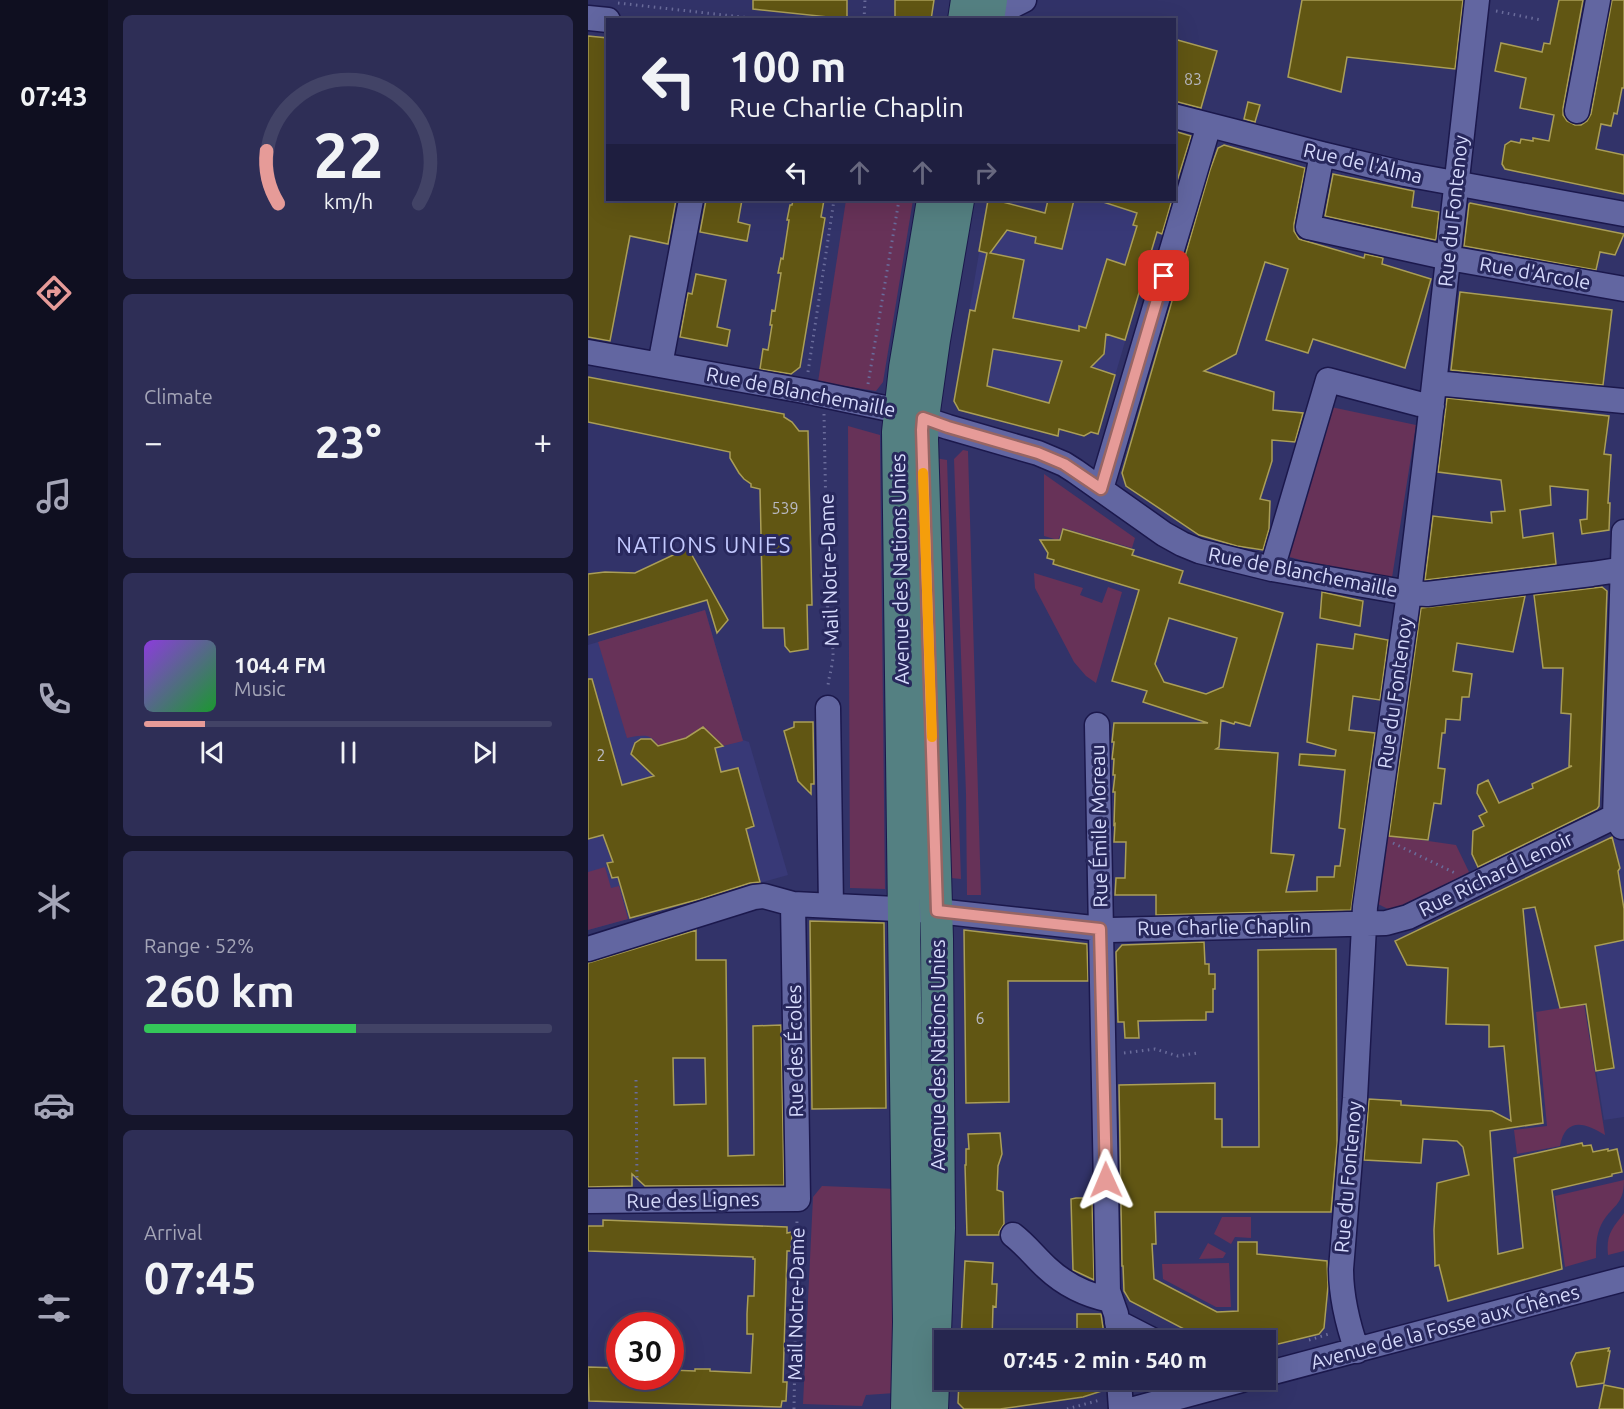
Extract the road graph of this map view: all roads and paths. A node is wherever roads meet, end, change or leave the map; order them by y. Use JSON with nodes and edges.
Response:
{"nodes":[{"id":1,"x":864,"y":0,"type":"edge"},
{"id":2,"x":1024,"y":0,"type":"edge"},
{"id":3,"x":1598,"y":0,"type":"edge"},
{"id":4,"x":1477,"y":4,"type":"edge"},
{"id":5,"x":609,"y":11,"type":"edge"},
{"id":6,"x":979,"y":11,"type":"edge"},
{"id":7,"x":588,"y":18,"type":"edge"},
{"id":8,"x":733,"y":18,"type":"edge"},
{"id":9,"x":864,"y":18,"type":"edge"},
{"id":10,"x":1541,"y":20,"type":"dead end"},
{"id":11,"x":1577,"y":111,"type":"dead end"},
{"id":12,"x":1176,"y":117,"type":"edge"},
{"id":13,"x":1209,"y":125,"type":"junction"},
{"id":14,"x":1322,"y":154,"type":"junction"},
{"id":15,"x":1456,"y":183,"type":"junction"},
{"id":16,"x":692,"y":201,"type":"edge"},
{"id":17,"x":834,"y":201,"type":"edge"},
{"id":18,"x":899,"y":201,"type":"edge"},
{"id":19,"x":933,"y":201,"type":"edge"},
{"id":20,"x":958,"y":201,"type":"edge"},
{"id":21,"x":1624,"y":214,"type":"edge"},
{"id":22,"x":1449,"y":258,"type":"junction"},
{"id":23,"x":1624,"y":289,"type":"edge"},
{"id":24,"x":588,"y":352,"type":"edge"},
{"id":25,"x":660,"y":365,"type":"junction"},
{"id":26,"x":806,"y":379,"type":"dead end"},
{"id":27,"x":867,"y":390,"type":"dead end"},
{"id":28,"x":1434,"y":395,"type":"junction"},
{"id":29,"x":1624,"y":401,"type":"edge"},
{"id":30,"x":824,"y":405,"type":"dead end"},
{"id":31,"x":911,"y":414,"type":"junction"},
{"id":32,"x":1101,"y":489,"type":"junction"},
{"id":33,"x":1624,"y":532,"type":"edge"},
{"id":34,"x":1272,"y":569,"type":"junction"},
{"id":35,"x":1623,"y":569,"type":"edge"},
{"id":36,"x":1409,"y":593,"type":"junction"},
{"id":37,"x":828,"y":708,"type":"joint"},
{"id":38,"x":1097,"y":725,"type":"dead end"},
{"id":39,"x":1621,"y":819,"type":"edge"},
{"id":40,"x":1375,"y":837,"type":"junction"},
{"id":41,"x":1474,"y":885,"type":"junction"},
{"id":42,"x":793,"y":904,"type":"junction"},
{"id":43,"x":831,"y":906,"type":"junction"},
{"id":44,"x":904,"y":908,"type":"junction"},
{"id":45,"x":937,"y":911,"type":"junction"},
{"id":46,"x":1364,"y":924,"type":"junction"},
{"id":47,"x":1100,"y":929,"type":"junction"},
{"id":48,"x":588,"y":949,"type":"edge"},
{"id":49,"x":1197,"y":1053,"type":"dead end"},
{"id":50,"x":1119,"y":1054,"type":"dead end"},
{"id":51,"x":636,"y":1080,"type":"dead end"},
{"id":52,"x":798,"y":1199,"type":"junction"},
{"id":53,"x":588,"y":1201,"type":"edge"},
{"id":54,"x":637,"y":1201,"type":"junction"},
{"id":55,"x":1013,"y":1235,"type":"dead end"},
{"id":56,"x":1624,"y":1279,"type":"edge"},
{"id":57,"x":1116,"y":1321,"type":"edge"},
{"id":58,"x":1133,"y":1330,"type":"edge"},
{"id":59,"x":1357,"y":1351,"type":"junction"},
{"id":60,"x":1276,"y":1371,"type":"edge"},
{"id":61,"x":1176,"y":1390,"type":"edge"},
{"id":62,"x":1123,"y":1398,"type":"edge"},
{"id":63,"x":794,"y":1409,"type":"edge"},
{"id":64,"x":907,"y":1409,"type":"edge"},
{"id":65,"x":932,"y":1409,"type":"edge"},
{"id":66,"x":1067,"y":1409,"type":"edge"}],
"edges":[{"from":1,"to":9,"type":"path"},
{"from":2,"to":6,"type":"street"},
{"from":3,"to":11,"type":"street"},
{"from":4,"to":10,"type":"path"},
{"from":4,"to":15,"type":"street","name":"Rue du Fontenoy"},
{"from":5,"to":7,"type":"street"},
{"from":5,"to":8,"type":"path"},
{"from":12,"to":13,"type":"street","name":"Rue de l'Alma"},
{"from":13,"to":14,"type":"street","name":"Rue de l'Alma"},
{"from":13,"to":32,"type":"street"},
{"from":14,"to":15,"type":"street","name":"Rue de l'Alma"},
{"from":14,"to":22,"type":"street","name":"Rue d'Arcole"},
{"from":15,"to":21,"type":"street","name":"Rue de l'Alma"},
{"from":15,"to":22,"type":"street","name":"Rue du Fontenoy"},
{"from":16,"to":25,"type":"street"},
{"from":17,"to":26,"type":"path"},
{"from":18,"to":27,"type":"path"},
{"from":19,"to":31,"type":"main road","name":"Avenue des Nations Unies"},
{"from":20,"to":31,"type":"main road","name":"Avenue des Nations Unies"},
{"from":22,"to":23,"type":"street","name":"Rue d'Arcole"},
{"from":22,"to":28,"type":"street","name":"Rue du Fontenoy"},
{"from":24,"to":25,"type":"street","name":"Rue de Blanchemaille"},
{"from":25,"to":31,"type":"street","name":"Rue de Blanchemaille"},
{"from":28,"to":29,"type":"street"},
{"from":28,"to":34,"type":"street"},
{"from":28,"to":36,"type":"street","name":"Rue du Fontenoy"},
{"from":30,"to":37,"type":"path","name":"Mail Notre-Dame"},
{"from":31,"to":32,"type":"street","name":"Rue de Blanchemaille"},
{"from":31,"to":44,"type":"main road","name":"Avenue des Nations Unies"},
{"from":31,"to":45,"type":"main road","name":"Avenue des Nations Unies"},
{"from":32,"to":34,"type":"street","name":"Rue de Blanchemaille"},
{"from":33,"to":35,"type":"street"},
{"from":34,"to":36,"type":"street","name":"Rue de Blanchemaille"},
{"from":35,"to":36,"type":"street","name":"Rue de Blanchemaille"},
{"from":35,"to":39,"type":"street"},
{"from":36,"to":40,"type":"street","name":"Rue du Fontenoy"},
{"from":37,"to":43,"type":"street"},
{"from":38,"to":47,"type":"street","name":"Rue Émile Moreau"},
{"from":39,"to":41,"type":"street","name":"Rue Richard Lenoir"},
{"from":40,"to":41,"type":"path"},
{"from":40,"to":46,"type":"street","name":"Rue du Fontenoy"},
{"from":41,"to":46,"type":"street","name":"Rue Richard Lenoir"},
{"from":42,"to":43,"type":"street","name":"Rue Charlie Chaplin"},
{"from":42,"to":48,"type":"street","name":"Rue Charlie Chaplin"},
{"from":42,"to":52,"type":"street","name":"Rue des Écoles"},
{"from":43,"to":44,"type":"street","name":"Rue Charlie Chaplin"},
{"from":44,"to":45,"type":"street","name":"Rue Charlie Chaplin"},
{"from":44,"to":64,"type":"main road","name":"Avenue des Nations Unies"},
{"from":45,"to":47,"type":"street","name":"Rue Charlie Chaplin"},
{"from":45,"to":65,"type":"main road","name":"Avenue des Nations Unies"},
{"from":46,"to":47,"type":"street","name":"Rue Charlie Chaplin"},
{"from":46,"to":59,"type":"street","name":"Rue du Fontenoy"},
{"from":47,"to":57,"type":"street","name":"Rue Émile Moreau"},
{"from":49,"to":50,"type":"path"},
{"from":51,"to":54,"type":"path"},
{"from":52,"to":54,"type":"street","name":"Rue des Lignes"},
{"from":52,"to":63,"type":"path","name":"Mail Notre-Dame"},
{"from":53,"to":54,"type":"street","name":"Rue des Lignes"},
{"from":55,"to":57,"type":"street"},
{"from":56,"to":59,"type":"street","name":"Avenue de la Fosse aux Chênes"},
{"from":57,"to":58,"type":"street"},
{"from":59,"to":60,"type":"street","name":"Avenue de la Fosse aux Chênes"},
{"from":61,"to":62,"type":"street"},
{"from":62,"to":66,"type":"path"}]}
